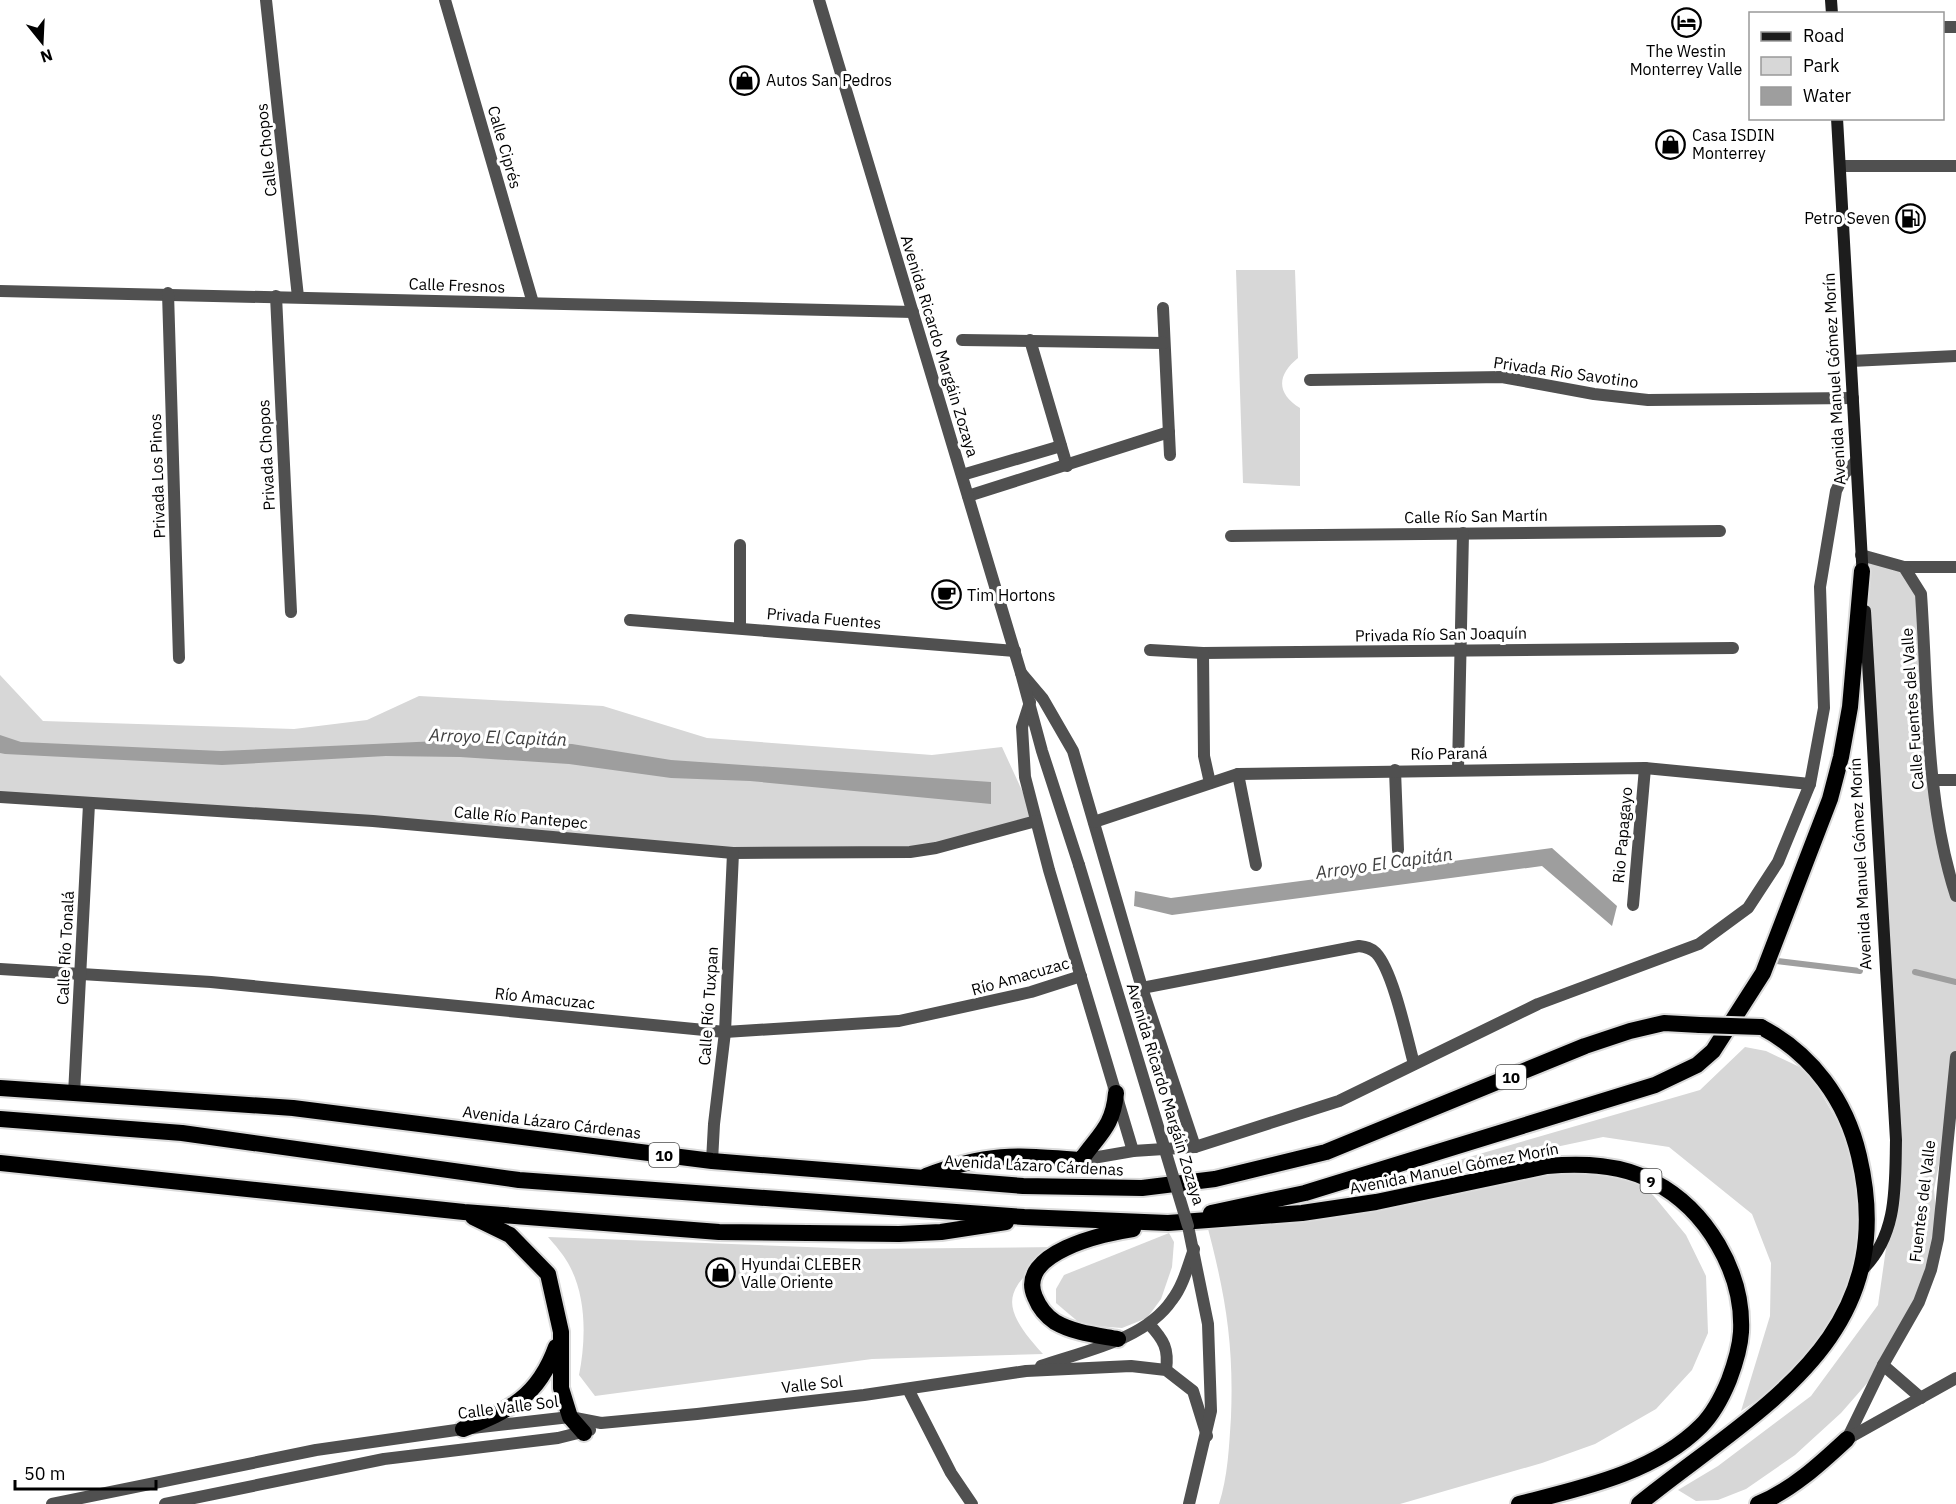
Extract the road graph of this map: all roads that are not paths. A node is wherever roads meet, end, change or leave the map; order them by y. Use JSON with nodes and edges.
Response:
{"nodes":[{"id":1,"x":266,"y":0,"type":"edge"},
{"id":2,"x":445,"y":0,"type":"edge"},
{"id":3,"x":819,"y":0,"type":"edge"},
{"id":4,"x":1837,"y":120,"type":"edge"},
{"id":5,"x":1840,"y":166,"type":"junction"},
{"id":6,"x":1956,"y":166,"type":"edge"},
{"id":7,"x":0,"y":291,"type":"edge"},
{"id":8,"x":168,"y":293,"type":"junction"},
{"id":9,"x":276,"y":296,"type":"junction"},
{"id":10,"x":298,"y":297,"type":"junction"},
{"id":11,"x":534,"y":303,"type":"junction"},
{"id":12,"x":1163,"y":308,"type":"dead end"},
{"id":13,"x":913,"y":312,"type":"junction"},
{"id":14,"x":962,"y":340,"type":"dead end"},
{"id":15,"x":1030,"y":340,"type":"junction"},
{"id":16,"x":1164,"y":343,"type":"junction"},
{"id":17,"x":1956,"y":356,"type":"edge"},
{"id":18,"x":1851,"y":361,"type":"junction"},
{"id":19,"x":1310,"y":380,"type":"dead end"},
{"id":20,"x":1853,"y":398,"type":"junction"},
{"id":21,"x":1169,"y":432,"type":"junction"},
{"id":22,"x":1061,"y":446,"type":"junction"},
{"id":23,"x":1170,"y":455,"type":"dead end"},
{"id":24,"x":1856,"y":461,"type":"junction"},
{"id":25,"x":1067,"y":466,"type":"junction"},
{"id":26,"x":962,"y":476,"type":"junction"},
{"id":27,"x":968,"y":496,"type":"junction"},
{"id":28,"x":1720,"y":531,"type":"dead end"},
{"id":29,"x":1462,"y":533,"type":"junction"},
{"id":30,"x":1231,"y":536,"type":"dead end"},
{"id":31,"x":740,"y":545,"type":"dead end"},
{"id":32,"x":1862,"y":563,"type":"junction"},
{"id":33,"x":1904,"y":567,"type":"junction"},
{"id":34,"x":1956,"y":567,"type":"edge"},
{"id":35,"x":291,"y":612,"type":"dead end"},
{"id":36,"x":630,"y":620,"type":"dead end"},
{"id":37,"x":740,"y":628,"type":"junction"},
{"id":38,"x":1733,"y":648,"type":"dead end"},
{"id":39,"x":1150,"y":650,"type":"dead end"},
{"id":40,"x":1459,"y":650,"type":"junction"},
{"id":41,"x":1015,"y":651,"type":"junction"},
{"id":42,"x":1203,"y":653,"type":"junction"},
{"id":43,"x":179,"y":658,"type":"dead end"},
{"id":44,"x":1021,"y":673,"type":"junction"},
{"id":45,"x":1030,"y":702,"type":"junction"},
{"id":46,"x":1645,"y":768,"type":"junction"},
{"id":47,"x":1458,"y":769,"type":"junction"},
{"id":48,"x":1395,"y":770,"type":"junction"},
{"id":49,"x":1238,"y":774,"type":"junction"},
{"id":50,"x":1934,"y":780,"type":"junction"},
{"id":51,"x":1956,"y":780,"type":"edge"},
{"id":52,"x":1210,"y":783,"type":"junction"},
{"id":53,"x":1810,"y":784,"type":"junction"},
{"id":54,"x":0,"y":797,"type":"edge"},
{"id":55,"x":89,"y":804,"type":"junction"},
{"id":56,"x":1036,"y":821,"type":"junction"},
{"id":57,"x":1094,"y":822,"type":"junction"},
{"id":58,"x":1398,"y":850,"type":"dead end"},
{"id":59,"x":732,"y":853,"type":"junction"},
{"id":60,"x":1256,"y":865,"type":"dead end"},
{"id":61,"x":1956,"y":896,"type":"edge"},
{"id":62,"x":1633,"y":905,"type":"dead end"},
{"id":63,"x":0,"y":969,"type":"edge"},
{"id":64,"x":80,"y":975,"type":"junction"},
{"id":65,"x":1081,"y":976,"type":"junction"},
{"id":66,"x":1142,"y":988,"type":"junction"},
{"id":67,"x":725,"y":1032,"type":"junction"},
{"id":68,"x":1956,"y":1057,"type":"edge"},
{"id":69,"x":1414,"y":1064,"type":"junction"},
{"id":70,"x":0,"y":1089,"type":"edge"},
{"id":71,"x":1116,"y":1093,"type":"junction"},
{"id":72,"x":74,"y":1094,"type":"junction"},
{"id":73,"x":0,"y":1119,"type":"edge"},
{"id":74,"x":1195,"y":1147,"type":"junction"},
{"id":75,"x":1132,"y":1151,"type":"junction"},
{"id":76,"x":1081,"y":1160,"type":"junction"},
{"id":77,"x":712,"y":1161,"type":"junction"},
{"id":78,"x":0,"y":1163,"type":"edge"},
{"id":79,"x":921,"y":1177,"type":"junction"},
{"id":80,"x":464,"y":1212,"type":"junction"},
{"id":81,"x":1024,"y":1217,"type":"junction"},
{"id":82,"x":1168,"y":1223,"type":"junction"},
{"id":83,"x":1194,"y":1249,"type":"junction"},
{"id":84,"x":1863,"y":1269,"type":"junction"},
{"id":85,"x":1149,"y":1324,"type":"junction"},
{"id":86,"x":561,"y":1332,"type":"junction"},
{"id":87,"x":1118,"y":1339,"type":"junction"},
{"id":88,"x":1882,"y":1365,"type":"junction"},
{"id":89,"x":1026,"y":1371,"type":"junction"},
{"id":90,"x":1166,"y":1371,"type":"junction"},
{"id":91,"x":1956,"y":1378,"type":"edge"},
{"id":92,"x":908,"y":1389,"type":"junction"},
{"id":93,"x":1921,"y":1398,"type":"junction"},
{"id":94,"x":570,"y":1417,"type":"junction"},
{"id":95,"x":601,"y":1424,"type":"junction"},
{"id":96,"x":464,"y":1429,"type":"junction"},
{"id":97,"x":584,"y":1433,"type":"junction"},
{"id":98,"x":1207,"y":1436,"type":"junction"},
{"id":99,"x":1847,"y":1439,"type":"junction"},
{"id":100,"x":52,"y":1504,"type":"edge"},
{"id":101,"x":165,"y":1504,"type":"edge"},
{"id":102,"x":972,"y":1504,"type":"edge"},
{"id":103,"x":1189,"y":1504,"type":"edge"},
{"id":104,"x":1519,"y":1504,"type":"edge"},
{"id":105,"x":1639,"y":1504,"type":"edge"},
{"id":106,"x":1758,"y":1504,"type":"edge"}],
"edges":[{"from":1,"to":10,"type":"street","name":"Calle Chopos"},
{"from":2,"to":11,"type":"street","name":"Calle Ciprés"},
{"from":3,"to":13,"type":"street","name":"Avenida Ricardo Margáin Zozaya"},
{"from":4,"to":5,"type":"main road","name":"Avenida Manuel Gómez Morín"},
{"from":5,"to":6,"type":"street"},
{"from":5,"to":18,"type":"main road","name":"Avenida Manuel Gómez Morín"},
{"from":7,"to":8,"type":"street","name":"Calle Fresnos"},
{"from":8,"to":9,"type":"street","name":"Calle Fresnos"},
{"from":8,"to":43,"type":"street","name":"Privada Los Pinos"},
{"from":9,"to":10,"type":"street","name":"Calle Fresnos"},
{"from":9,"to":35,"type":"street","name":"Privada Chopos"},
{"from":10,"to":11,"type":"street","name":"Calle Fresnos"},
{"from":11,"to":13,"type":"street","name":"Calle Fresnos"},
{"from":12,"to":16,"type":"street"},
{"from":13,"to":26,"type":"street","name":"Avenida Ricardo Margáin Zozaya"},
{"from":14,"to":15,"type":"street"},
{"from":15,"to":16,"type":"street"},
{"from":15,"to":22,"type":"street"},
{"from":16,"to":21,"type":"street"},
{"from":17,"to":18,"type":"street"},
{"from":18,"to":20,"type":"main road","name":"Avenida Manuel Gómez Morín"},
{"from":19,"to":20,"type":"street","name":"Privada Rio Savotino"},
{"from":20,"to":24,"type":"main road","name":"Avenida Manuel Gómez Morín"},
{"from":21,"to":23,"type":"street"},
{"from":21,"to":25,"type":"street"},
{"from":22,"to":25,"type":"street"},
{"from":22,"to":26,"type":"street"},
{"from":24,"to":32,"type":"main road","name":"Avenida Manuel Gómez Morín"},
{"from":24,"to":53,"type":"street"},
{"from":25,"to":27,"type":"street"},
{"from":26,"to":27,"type":"street","name":"Avenida Ricardo Margáin Zozaya"},
{"from":27,"to":41,"type":"street","name":"Avenida Ricardo Margáin Zozaya"},
{"from":28,"to":29,"type":"street","name":"Calle Río San Martín"},
{"from":29,"to":30,"type":"street","name":"Calle Río San Martín"},
{"from":29,"to":40,"type":"street"},
{"from":31,"to":37,"type":"street"},
{"from":32,"to":33,"type":"street"},
{"from":32,"to":82,"type":"highway"},
{"from":32,"to":84,"type":"main road","name":"Avenida Manuel Gómez Morín"},
{"from":33,"to":34,"type":"street"},
{"from":33,"to":50,"type":"street","name":"Calle Fuentes del Valle"},
{"from":36,"to":37,"type":"street","name":"Privada Fuentes"},
{"from":37,"to":41,"type":"street","name":"Privada Fuentes"},
{"from":38,"to":40,"type":"street","name":"Privada Río San Joaquín"},
{"from":39,"to":42,"type":"street","name":"Privada Río San Joaquín"},
{"from":40,"to":42,"type":"street","name":"Privada Río San Joaquín"},
{"from":40,"to":47,"type":"street"},
{"from":41,"to":44,"type":"street","name":"Avenida Ricardo Margáin Zozaya"},
{"from":42,"to":52,"type":"street"},
{"from":44,"to":45,"type":"street","name":"Avenida Ricardo Margáin Zozaya"},
{"from":44,"to":57,"type":"street"},
{"from":45,"to":56,"type":"street"},
{"from":45,"to":83,"type":"street","name":"Avenida Ricardo Margáin Zozaya","bridge":true},
{"from":46,"to":47,"type":"street","name":"Río Paraná"},
{"from":46,"to":53,"type":"street","name":"Río Paraná"},
{"from":46,"to":62,"type":"street","name":"Rio Papagayo"},
{"from":47,"to":48,"type":"street","name":"Río Paraná"},
{"from":48,"to":49,"type":"street","name":"Río Paraná"},
{"from":48,"to":58,"type":"street"},
{"from":49,"to":52,"type":"street","name":"Río Paraná"},
{"from":49,"to":60,"type":"street"},
{"from":50,"to":51,"type":"street"},
{"from":50,"to":61,"type":"street","name":"Calle Fuentes del Valle"},
{"from":52,"to":57,"type":"street","name":"Río Paraná"},
{"from":53,"to":69,"type":"street"},
{"from":54,"to":55,"type":"street","name":"Calle Río Pantepec"},
{"from":55,"to":59,"type":"street","name":"Calle Río Pantepec"},
{"from":55,"to":64,"type":"street","name":"Calle Río Tonalá"},
{"from":56,"to":59,"type":"street","name":"Calle Río Pantepec"},
{"from":56,"to":65,"type":"street"},
{"from":57,"to":66,"type":"street"},
{"from":59,"to":67,"type":"street","name":"Calle Río Tuxpan"},
{"from":63,"to":64,"type":"street","name":"Río Amacuzac"},
{"from":64,"to":67,"type":"street","name":"Río Amacuzac"},
{"from":64,"to":72,"type":"street","name":"Calle Río Tonalá"},
{"from":65,"to":67,"type":"street","name":"Río Amacuzac"},
{"from":65,"to":71,"type":"street"},
{"from":66,"to":69,"type":"street"},
{"from":66,"to":74,"type":"street"},
{"from":67,"to":77,"type":"street","name":"Calle Río Tuxpan"},
{"from":68,"to":88,"type":"street","name":"Fuentes del Valle"},
{"from":69,"to":74,"type":"street"},
{"from":70,"to":72,"type":"highway","name":"Avenida Lázaro Cárdenas","number":"10"},
{"from":71,"to":75,"type":"street"},
{"from":71,"to":76,"type":"highway"},
{"from":72,"to":77,"type":"highway","name":"Avenida Lázaro Cárdenas","number":"10"},
{"from":73,"to":81,"type":"highway","number":"10"},
{"from":74,"to":75,"type":"street"},
{"from":75,"to":76,"type":"street"},
{"from":76,"to":79,"type":"highway"},
{"from":77,"to":79,"type":"highway","name":"Avenida Lázaro Cárdenas","number":"10"},
{"from":78,"to":80,"type":"highway"},
{"from":79,"to":84,"type":"highway","name":"Avenida Lázaro Cárdenas","number":"10","bridge":true},
{"from":80,"to":81,"type":"highway"},
{"from":80,"to":86,"type":"highway"},
{"from":81,"to":82,"type":"highway","number":"10"},
{"from":82,"to":87,"type":"highway"},
{"from":82,"to":104,"type":"highway","name":"Avenida Manuel Gómez Morín","number":"9"},
{"from":83,"to":85,"type":"street","name":"Valle Sol"},
{"from":83,"to":98,"type":"street","name":"Avenida Ricardo Margáin Zozaya"},
{"from":84,"to":105,"type":"highway","name":"Avenida Manuel Gómez Morín"},
{"from":85,"to":87,"type":"street","name":"Valle Sol"},
{"from":85,"to":90,"type":"street"},
{"from":86,"to":94,"type":"highway"},
{"from":86,"to":96,"type":"highway"},
{"from":87,"to":89,"type":"street","name":"Valle Sol"},
{"from":88,"to":93,"type":"street"},
{"from":88,"to":99,"type":"street","name":"Fuentes del Valle"},
{"from":89,"to":90,"type":"street","name":"Valle Sol"},
{"from":89,"to":92,"type":"street","name":"Valle Sol"},
{"from":90,"to":98,"type":"street","name":"Valle Sol"},
{"from":91,"to":93,"type":"street"},
{"from":92,"to":95,"type":"street","name":"Valle Sol"},
{"from":92,"to":102,"type":"street"},
{"from":93,"to":99,"type":"street"},
{"from":94,"to":95,"type":"street","name":"Calle Valle Sol"},
{"from":94,"to":96,"type":"street","name":"Calle Valle Sol"},
{"from":94,"to":97,"type":"highway"},
{"from":95,"to":97,"type":"street"},
{"from":96,"to":100,"type":"street","name":"Calle Valle Sol"},
{"from":97,"to":101,"type":"street"},
{"from":98,"to":103,"type":"street","name":"Avenida Ricardo Margáin Zozaya"},
{"from":99,"to":106,"type":"highway"}]}
